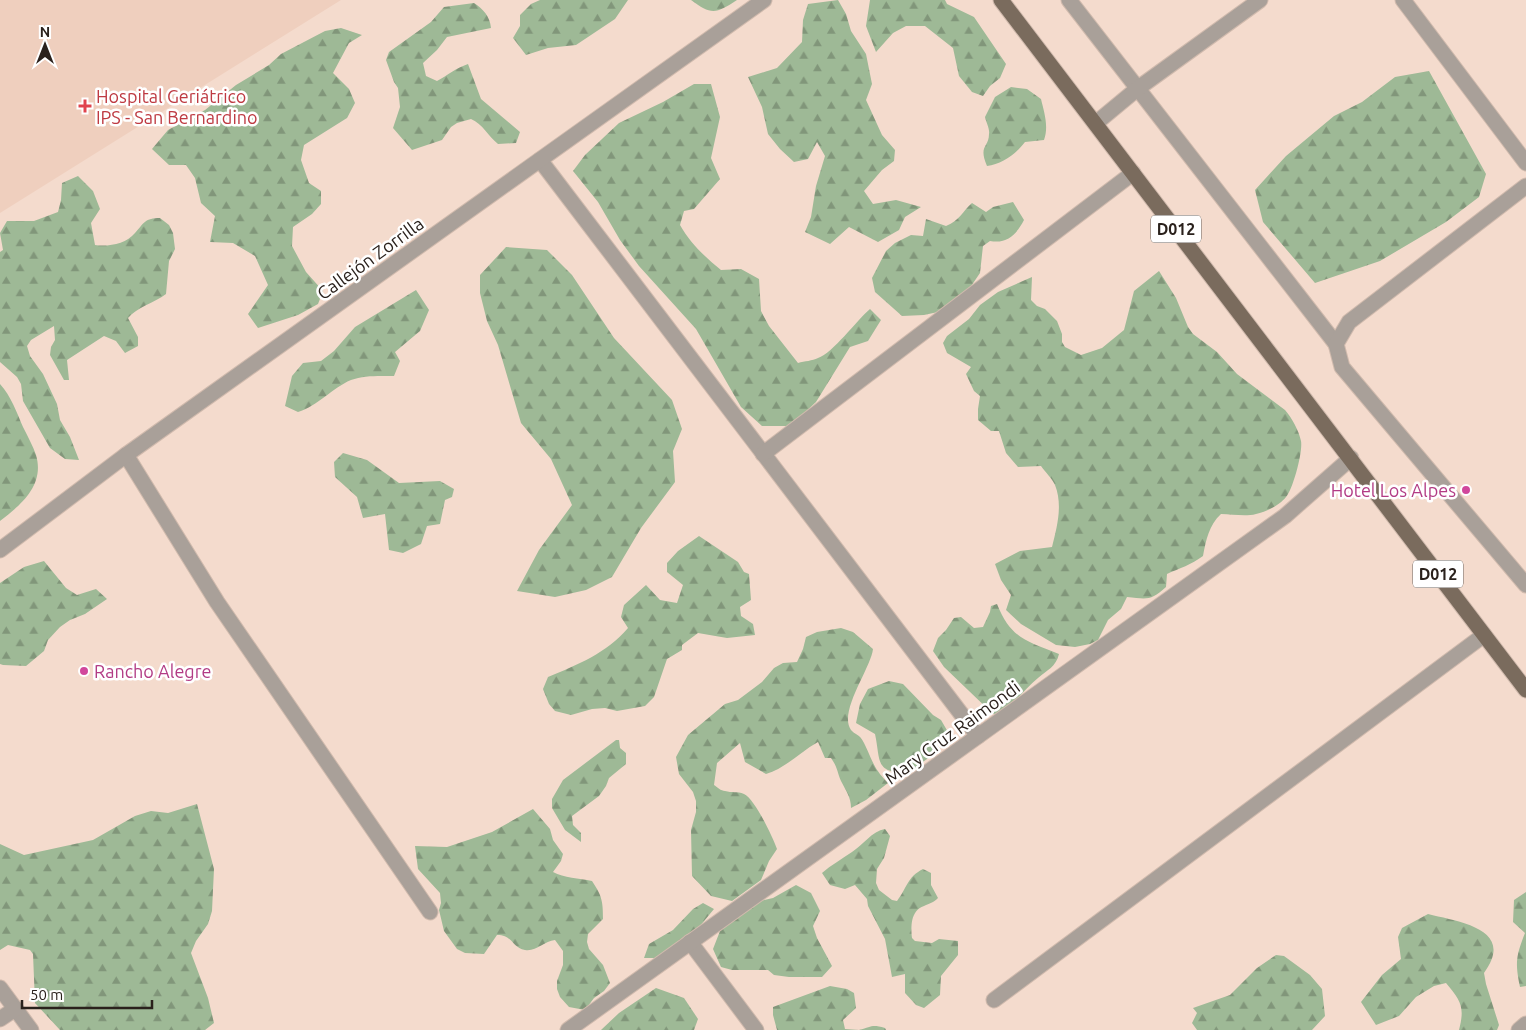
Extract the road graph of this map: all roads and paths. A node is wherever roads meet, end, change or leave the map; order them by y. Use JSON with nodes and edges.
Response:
{"nodes":[{"id":1,"x":764,"y":0,"type":"edge"},
{"id":2,"x":1001,"y":0,"type":"edge"},
{"id":3,"x":1069,"y":0,"type":"edge"},
{"id":4,"x":1260,"y":0,"type":"edge"},
{"id":5,"x":1403,"y":0,"type":"edge"},
{"id":6,"x":1138,"y":89,"type":"junction"},
{"id":7,"x":1096,"y":123,"type":"junction"},
{"id":8,"x":540,"y":160,"type":"junction"},
{"id":9,"x":1526,"y":163,"type":"edge"},
{"id":10,"x":1133,"y":173,"type":"junction"},
{"id":11,"x":1526,"y":186,"type":"edge"},
{"id":12,"x":1336,"y":344,"type":"junction"},
{"id":13,"x":763,"y":454,"type":"junction"},
{"id":14,"x":126,"y":455,"type":"junction"},
{"id":15,"x":1351,"y":458,"type":"junction"},
{"id":16,"x":0,"y":550,"type":"edge"},
{"id":17,"x":1526,"y":586,"type":"edge"},
{"id":18,"x":1484,"y":635,"type":"junction"},
{"id":19,"x":1526,"y":690,"type":"edge"},
{"id":20,"x":978,"y":736,"type":"junction"},
{"id":21,"x":430,"y":912,"type":"dead end"},
{"id":22,"x":690,"y":942,"type":"junction"},
{"id":23,"x":0,"y":988,"type":"edge"},
{"id":24,"x":994,"y":1000,"type":"dead end"},
{"id":25,"x":15,"y":1009,"type":"junction"},
{"id":26,"x":0,"y":1019,"type":"edge"},
{"id":27,"x":1526,"y":1024,"type":"edge"},
{"id":28,"x":31,"y":1030,"type":"edge"},
{"id":29,"x":568,"y":1030,"type":"edge"},
{"id":30,"x":756,"y":1030,"type":"edge"},
{"id":31,"x":1519,"y":1030,"type":"edge"}],
"edges":[{"from":1,"to":8,"type":"street","name":"Callejón Zorrilla"},
{"from":2,"to":7,"type":"main road","number":"D012"},
{"from":3,"to":6,"type":"street"},
{"from":4,"to":6,"type":"street"},
{"from":5,"to":9,"type":"street"},
{"from":6,"to":7,"type":"street"},
{"from":6,"to":12,"type":"street"},
{"from":7,"to":10,"type":"main road","number":"D012"},
{"from":8,"to":13,"type":"street"},
{"from":8,"to":14,"type":"street","name":"Callejón Zorrilla"},
{"from":10,"to":13,"type":"street"},
{"from":10,"to":15,"type":"main road","number":"D012"},
{"from":11,"to":12,"type":"street"},
{"from":12,"to":17,"type":"street"},
{"from":13,"to":20,"type":"street"},
{"from":14,"to":16,"type":"street","name":"Callejón Zorrilla"},
{"from":14,"to":21,"type":"street"},
{"from":15,"to":18,"type":"main road","number":"D012"},
{"from":15,"to":20,"type":"street","name":"Mary Cruz Raimondi"},
{"from":18,"to":19,"type":"main road","number":"D012"},
{"from":18,"to":24,"type":"street"},
{"from":20,"to":22,"type":"street","name":"Mary Cruz Raimondi"},
{"from":22,"to":29,"type":"street","name":"Mary Cruz Raimondi"},
{"from":22,"to":30,"type":"street"},
{"from":23,"to":25,"type":"street"},
{"from":25,"to":26,"type":"street"},
{"from":25,"to":28,"type":"street"},
{"from":27,"to":31,"type":"street"}]}
